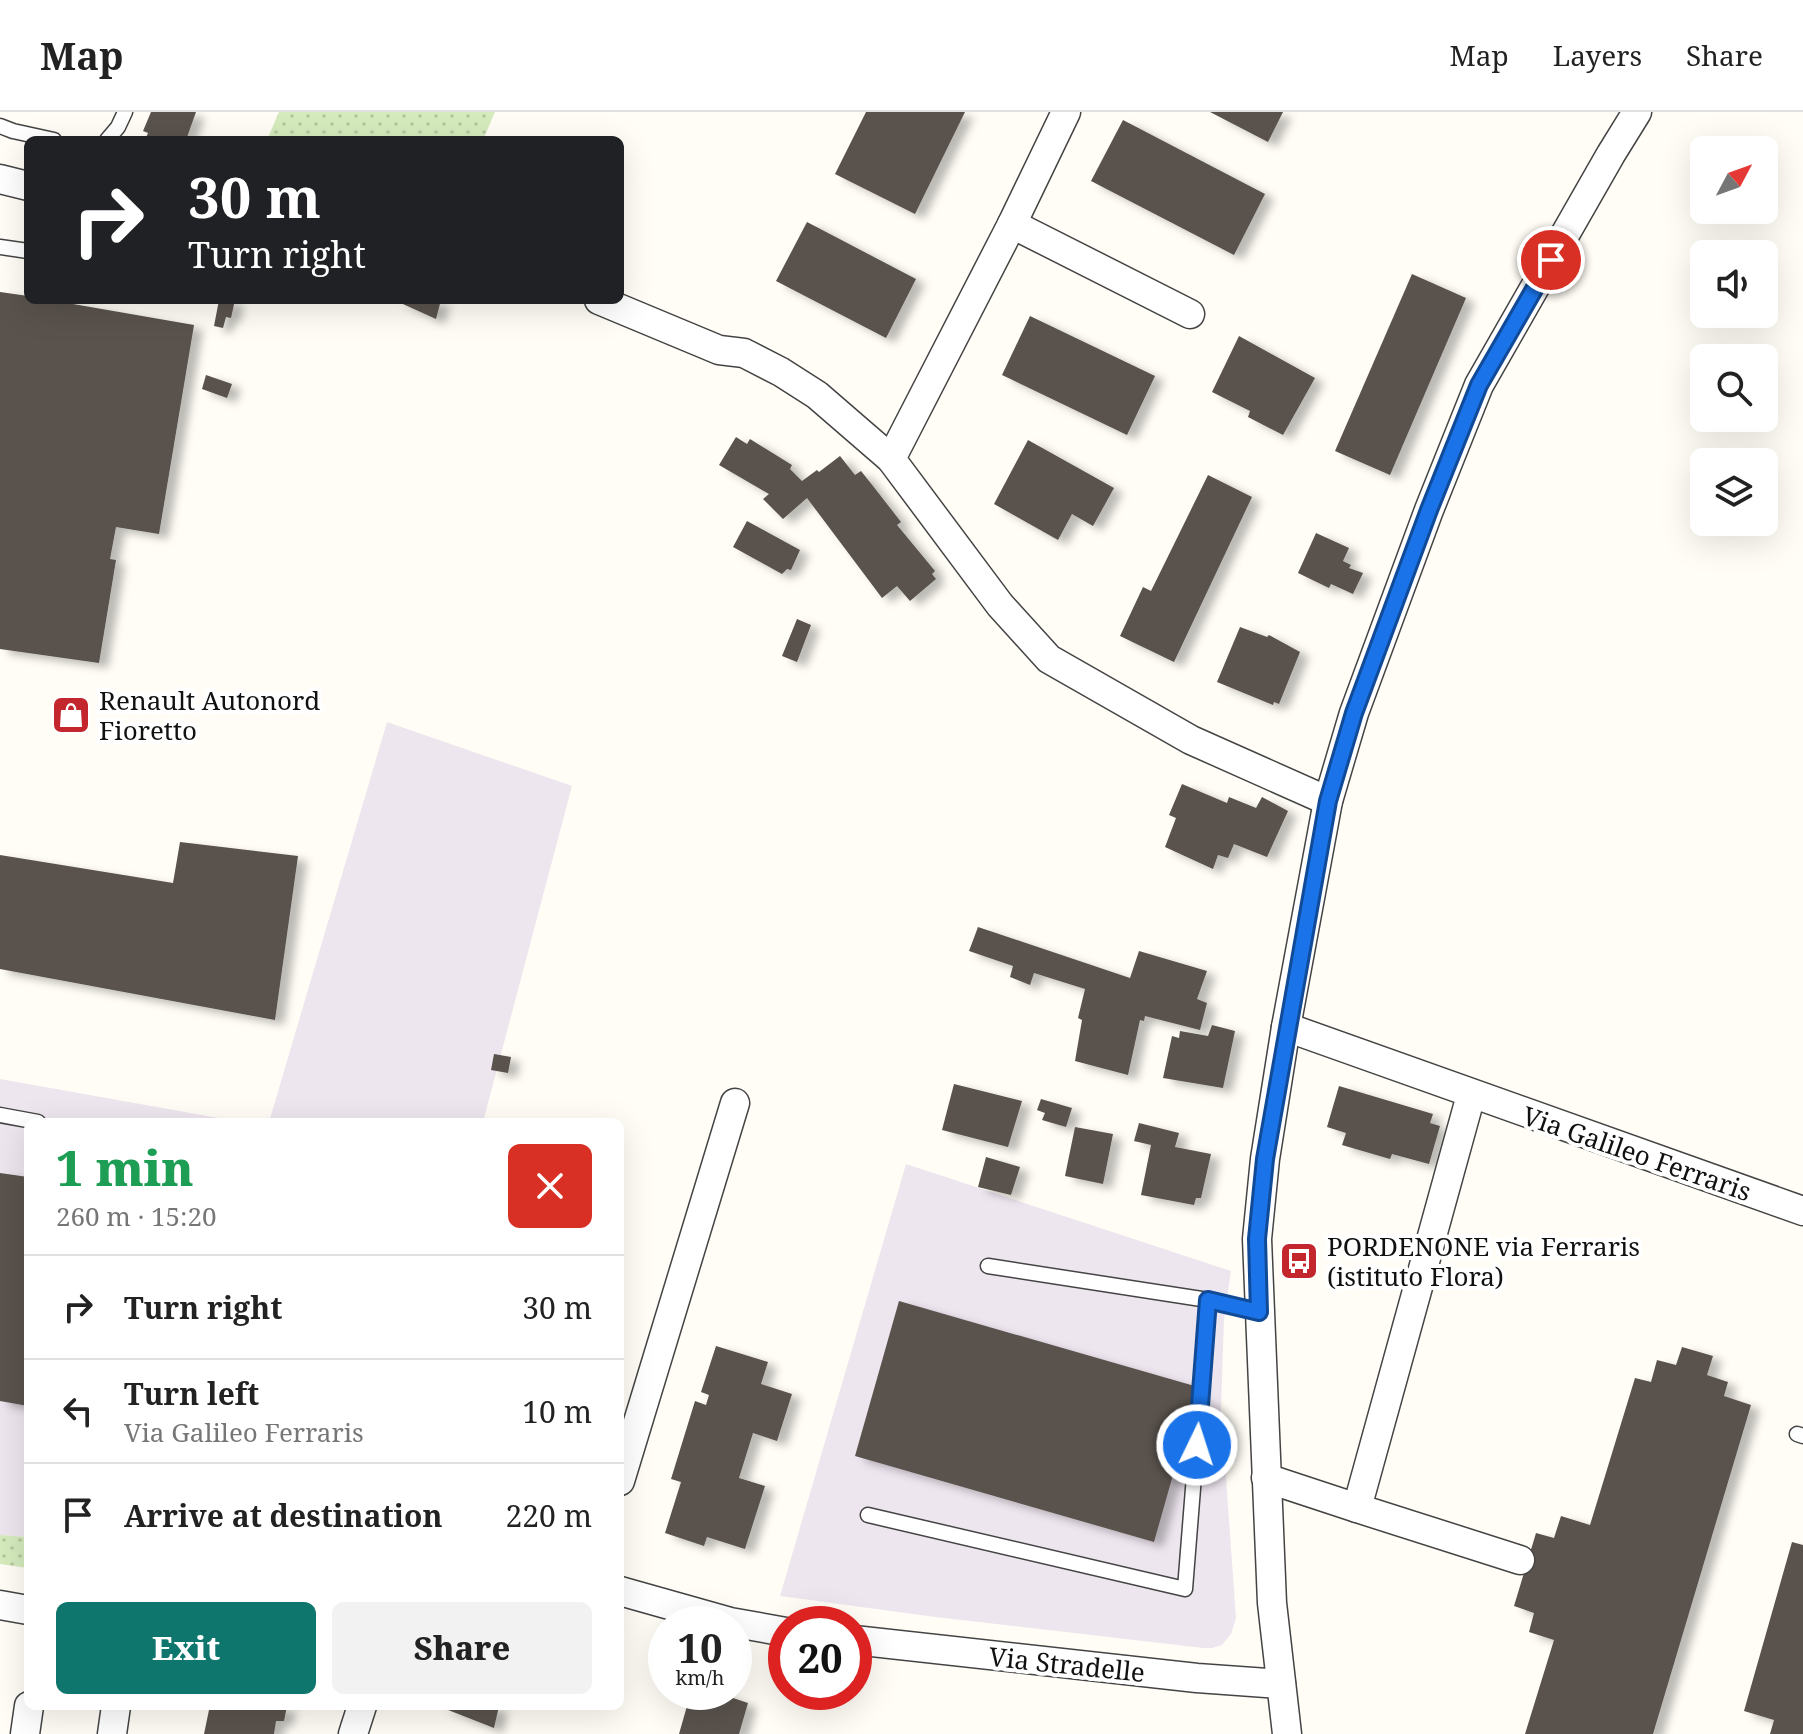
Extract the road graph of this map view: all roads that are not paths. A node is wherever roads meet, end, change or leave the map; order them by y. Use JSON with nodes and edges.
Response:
{"nodes":[{"id":1,"x":125,"y":112,"type":"edge"},
{"id":2,"x":1066,"y":112,"type":"edge"},
{"id":3,"x":1637,"y":112,"type":"edge"},
{"id":4,"x":0,"y":126,"type":"edge"},
{"id":5,"x":36,"y":136,"type":"edge"},
{"id":6,"x":110,"y":136,"type":"edge"},
{"id":7,"x":0,"y":179,"type":"edge"},
{"id":8,"x":24,"y":185,"type":"edge"},
{"id":9,"x":1012,"y":224,"type":"junction"},
{"id":10,"x":0,"y":247,"type":"edge"},
{"id":11,"x":24,"y":250,"type":"edge"},
{"id":12,"x":609,"y":304,"type":"edge"},
{"id":13,"x":1190,"y":314,"type":"dead end"},
{"id":14,"x":891,"y":459,"type":"junction"},
{"id":15,"x":1328,"y":801,"type":"junction"},
{"id":16,"x":1286,"y":1027,"type":"junction"},
{"id":17,"x":1471,"y":1095,"type":"junction"},
{"id":18,"x":735,"y":1103,"type":"dead end"},
{"id":19,"x":0,"y":1115,"type":"edge"},
{"id":20,"x":24,"y":1119,"type":"edge"},
{"id":21,"x":1803,"y":1211,"type":"edge"},
{"id":22,"x":988,"y":1266,"type":"dead end"},
{"id":23,"x":1208,"y":1300,"type":"junction"},
{"id":24,"x":1259,"y":1312,"type":"junction"},
{"id":25,"x":624,"y":1468,"type":"edge"},
{"id":26,"x":1266,"y":1478,"type":"junction"},
{"id":27,"x":1357,"y":1508,"type":"junction"},
{"id":28,"x":868,"y":1515,"type":"dead end"},
{"id":29,"x":1520,"y":1560,"type":"dead end"},
{"id":30,"x":624,"y":1592,"type":"edge"},
{"id":31,"x":0,"y":1605,"type":"edge"},
{"id":32,"x":24,"y":1609,"type":"edge"},
{"id":33,"x":768,"y":1629,"type":"edge"},
{"id":34,"x":872,"y":1642,"type":"edge"},
{"id":35,"x":1281,"y":1684,"type":"junction"},
{"id":36,"x":28,"y":1710,"type":"edge"},
{"id":37,"x":115,"y":1710,"type":"edge"},
{"id":38,"x":361,"y":1710,"type":"edge"},
{"id":39,"x":25,"y":1734,"type":"edge"},
{"id":40,"x":112,"y":1734,"type":"edge"},
{"id":41,"x":353,"y":1734,"type":"edge"},
{"id":42,"x":1287,"y":1734,"type":"edge"}],
"edges":[{"from":1,"to":6,"type":"lane"},
{"from":2,"to":9,"type":"street"},
{"from":3,"to":15,"type":"street"},
{"from":4,"to":5,"type":"lane"},
{"from":7,"to":8,"type":"street"},
{"from":9,"to":13,"type":"street"},
{"from":9,"to":14,"type":"street"},
{"from":10,"to":11,"type":"lane"},
{"from":12,"to":14,"type":"street"},
{"from":14,"to":15,"type":"street"},
{"from":15,"to":16,"type":"street"},
{"from":16,"to":17,"type":"street","name":"Via Galileo Ferraris"},
{"from":16,"to":24,"type":"street"},
{"from":17,"to":21,"type":"street","name":"Via Galileo Ferraris"},
{"from":17,"to":27,"type":"street"},
{"from":18,"to":25,"type":"street"},
{"from":19,"to":20,"type":"lane"},
{"from":22,"to":23,"type":"lane"},
{"from":23,"to":24,"type":"lane"},
{"from":23,"to":28,"type":"lane"},
{"from":24,"to":26,"type":"street"},
{"from":26,"to":27,"type":"street"},
{"from":26,"to":35,"type":"street"},
{"from":27,"to":29,"type":"street"},
{"from":30,"to":33,"type":"street"},
{"from":31,"to":32,"type":"street"},
{"from":34,"to":35,"type":"street","name":"Via Stradelle"},
{"from":35,"to":42,"type":"street"},
{"from":36,"to":39,"type":"street"},
{"from":37,"to":40,"type":"street"},
{"from":38,"to":41,"type":"street"}]}
